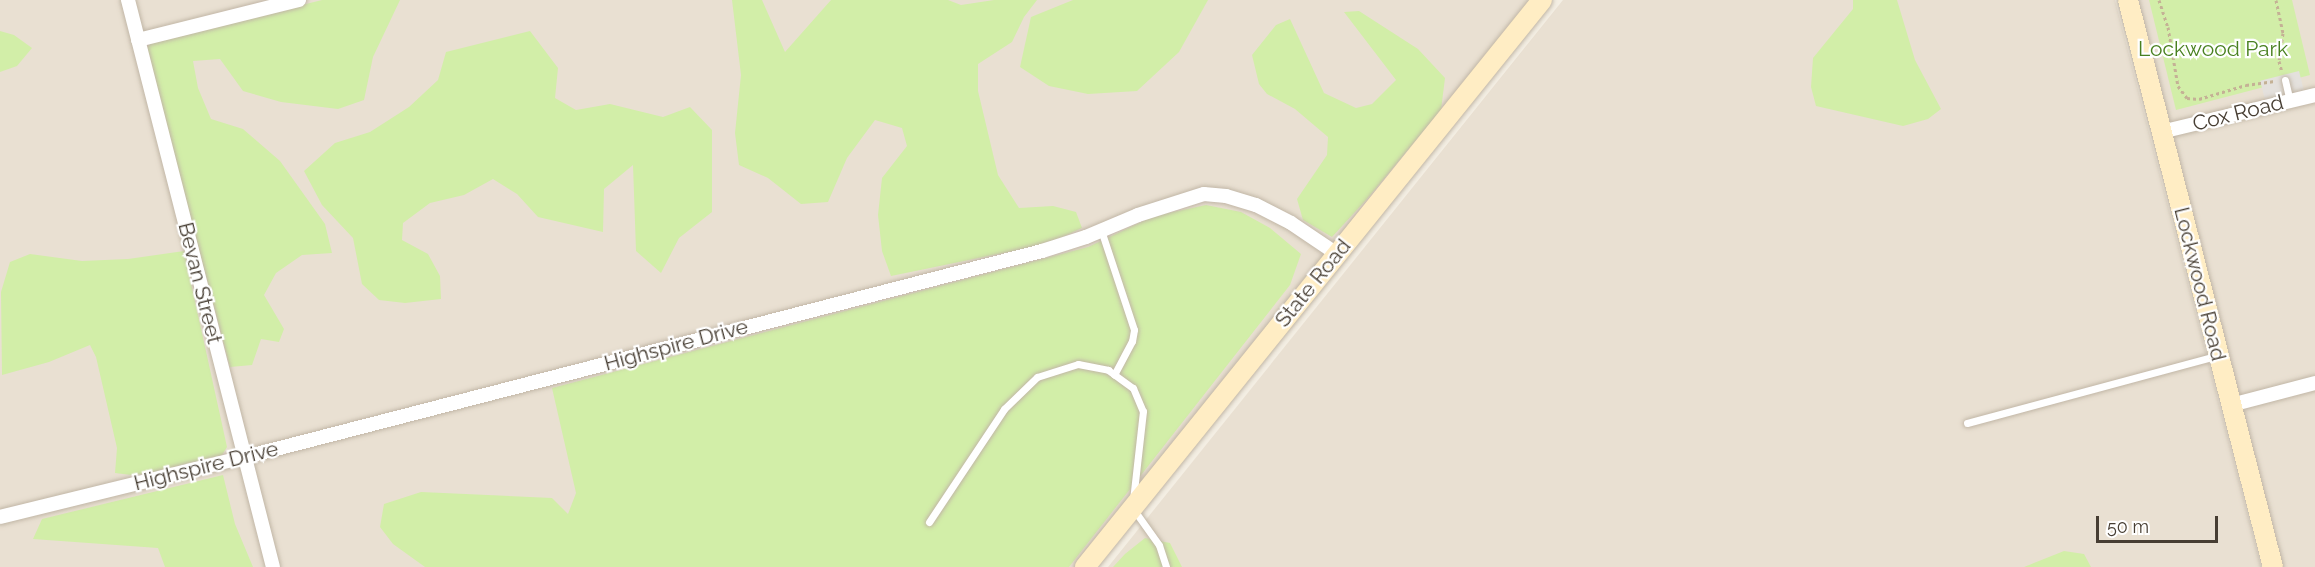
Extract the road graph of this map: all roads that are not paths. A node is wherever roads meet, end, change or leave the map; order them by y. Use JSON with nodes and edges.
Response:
{"nodes":[{"id":1,"x":128,"y":0,"type":"edge"},
{"id":2,"x":298,"y":0,"type":"edge"},
{"id":3,"x":1542,"y":0,"type":"edge"},
{"id":4,"x":2128,"y":0,"type":"edge"},
{"id":5,"x":138,"y":40,"type":"junction"},
{"id":6,"x":2285,"y":80,"type":"road end"},
{"id":7,"x":2315,"y":95,"type":"edge"},
{"id":8,"x":2290,"y":101,"type":"junction"},
{"id":9,"x":2161,"y":132,"type":"junction"},
{"id":10,"x":1101,"y":230,"type":"junction"},
{"id":11,"x":1337,"y":254,"type":"junction"},
{"id":12,"x":2218,"y":355,"type":"junction"},
{"id":13,"x":1114,"y":375,"type":"junction"},
{"id":14,"x":2315,"y":383,"type":"edge"},
{"id":15,"x":2231,"y":405,"type":"junction"},
{"id":16,"x":1967,"y":423,"type":"dead end"},
{"id":17,"x":245,"y":457,"type":"junction"},
{"id":18,"x":1132,"y":508,"type":"junction"},
{"id":19,"x":0,"y":517,"type":"edge"},
{"id":20,"x":930,"y":522,"type":"dead end"},
{"id":21,"x":273,"y":567,"type":"edge"},
{"id":22,"x":1085,"y":567,"type":"edge"},
{"id":23,"x":1166,"y":567,"type":"edge"},
{"id":24,"x":2273,"y":567,"type":"edge"}],
"edges":[{"from":1,"to":5,"type":"street","name":"Bevan Street"},
{"from":2,"to":5,"type":"street"},
{"from":3,"to":11,"type":"street","name":"State Road"},
{"from":4,"to":9,"type":"street","name":"Lockwood Road"},
{"from":5,"to":17,"type":"street","name":"Bevan Street"},
{"from":6,"to":8,"type":"lane"},
{"from":7,"to":8,"type":"street","name":"Cox Road"},
{"from":8,"to":9,"type":"street","name":"Cox Road"},
{"from":9,"to":12,"type":"street","name":"Lockwood Road"},
{"from":10,"to":11,"type":"street","name":"Highspire Drive"},
{"from":10,"to":13,"type":"lane"},
{"from":10,"to":17,"type":"street","name":"Highspire Drive"},
{"from":11,"to":18,"type":"street","name":"State Road"},
{"from":12,"to":15,"type":"street","name":"Lockwood Road"},
{"from":12,"to":16,"type":"lane"},
{"from":13,"to":18,"type":"lane"},
{"from":13,"to":20,"type":"lane"},
{"from":14,"to":15,"type":"street"},
{"from":15,"to":24,"type":"street","name":"Lockwood Road"},
{"from":17,"to":19,"type":"street","name":"Highspire Drive"},
{"from":17,"to":21,"type":"street","name":"Bevan Street"},
{"from":18,"to":22,"type":"street","name":"State Road"},
{"from":18,"to":23,"type":"lane"}]}
